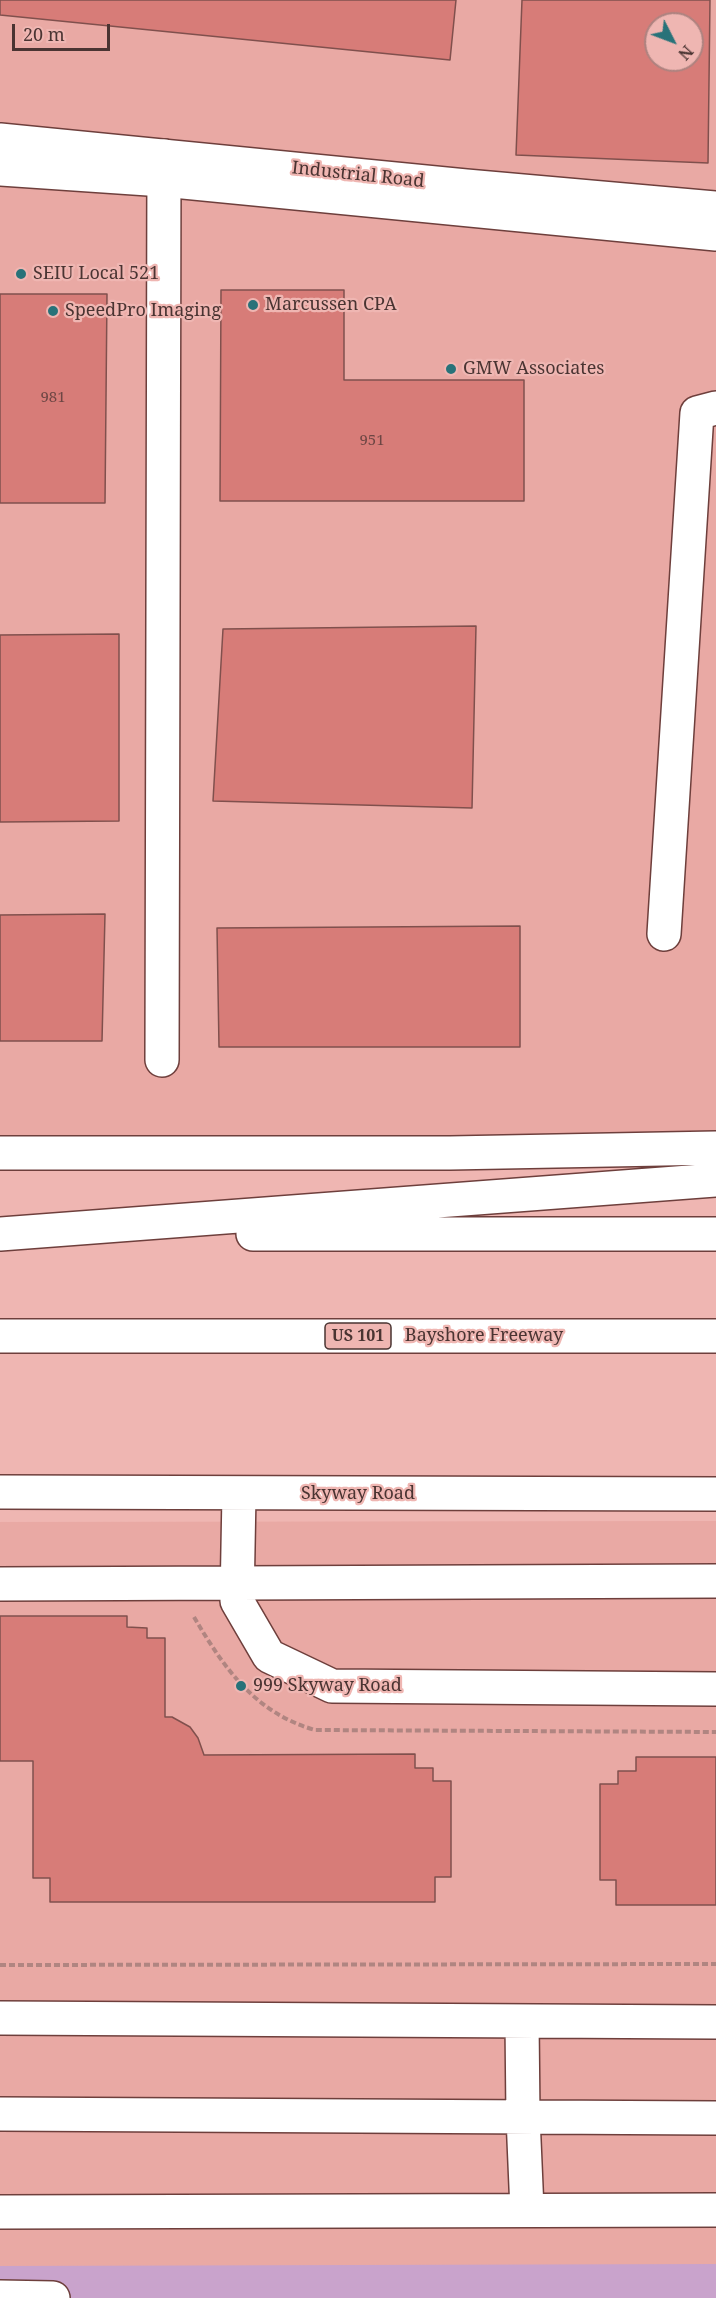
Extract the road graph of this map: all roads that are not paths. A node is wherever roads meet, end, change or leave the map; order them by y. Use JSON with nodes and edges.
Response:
{"nodes":[{"id":1,"x":0,"y":140,"type":"edge"},
{"id":2,"x":164,"y":168,"type":"junction"},
{"id":3,"x":0,"y":169,"type":"edge"},
{"id":4,"x":716,"y":208,"type":"edge"},
{"id":5,"x":716,"y":234,"type":"edge"},
{"id":6,"x":716,"y":408,"type":"edge"},
{"id":7,"x":664,"y":934,"type":"dead end"},
{"id":8,"x":162,"y":1060,"type":"dead end"},
{"id":9,"x":716,"y":1148,"type":"edge"},
{"id":10,"x":0,"y":1153,"type":"edge"},
{"id":11,"x":716,"y":1180,"type":"edge"},
{"id":12,"x":0,"y":1234,"type":"edge"},
{"id":13,"x":716,"y":1234,"type":"edge"},
{"id":14,"x":0,"y":1336,"type":"edge"},
{"id":15,"x":716,"y":1336,"type":"edge"},
{"id":16,"x":0,"y":1492,"type":"edge"},
{"id":17,"x":239,"y":1494,"type":"junction"},
{"id":18,"x":716,"y":1494,"type":"edge"},
{"id":19,"x":716,"y":1581,"type":"edge"},
{"id":20,"x":0,"y":1584,"type":"edge"},
{"id":21,"x":236,"y":1584,"type":"junction"},
{"id":22,"x":716,"y":1689,"type":"edge"},
{"id":23,"x":0,"y":2018,"type":"edge"},
{"id":24,"x":522,"y":2021,"type":"junction"},
{"id":25,"x":716,"y":2022,"type":"edge"},
{"id":26,"x":0,"y":2114,"type":"edge"},
{"id":27,"x":523,"y":2117,"type":"junction"},
{"id":28,"x":716,"y":2118,"type":"edge"},
{"id":29,"x":527,"y":2210,"type":"junction"},
{"id":30,"x":716,"y":2210,"type":"edge"},
{"id":31,"x":0,"y":2212,"type":"edge"},
{"id":32,"x":0,"y":2297,"type":"edge"},
{"id":33,"x":53,"y":2298,"type":"edge"}],
"edges":[{"from":1,"to":2,"type":"main road","name":"Industrial Road"},
{"from":2,"to":3,"type":"main road","name":"Industrial Road"},
{"from":2,"to":4,"type":"main road","name":"Industrial Road"},
{"from":2,"to":5,"type":"main road","name":"Industrial Road"},
{"from":2,"to":8,"type":"main road"},
{"from":6,"to":7,"type":"main road"},
{"from":9,"to":10,"type":"main road"},
{"from":11,"to":12,"type":"main road"},
{"from":12,"to":13,"type":"main road"},
{"from":14,"to":15,"type":"main road","name":"Bayshore Freeway","number":"US 101"},
{"from":16,"to":17,"type":"main road","name":"Skyway Road"},
{"from":17,"to":18,"type":"main road","name":"Skyway Road"},
{"from":17,"to":21,"type":"main road"},
{"from":19,"to":21,"type":"main road"},
{"from":20,"to":21,"type":"main road"},
{"from":21,"to":22,"type":"main road"},
{"from":23,"to":24,"type":"main road"},
{"from":24,"to":25,"type":"main road"},
{"from":24,"to":27,"type":"main road"},
{"from":26,"to":27,"type":"main road"},
{"from":27,"to":28,"type":"main road"},
{"from":27,"to":29,"type":"main road"},
{"from":29,"to":30,"type":"main road"},
{"from":29,"to":31,"type":"main road"},
{"from":32,"to":33,"type":"main road"}]}
